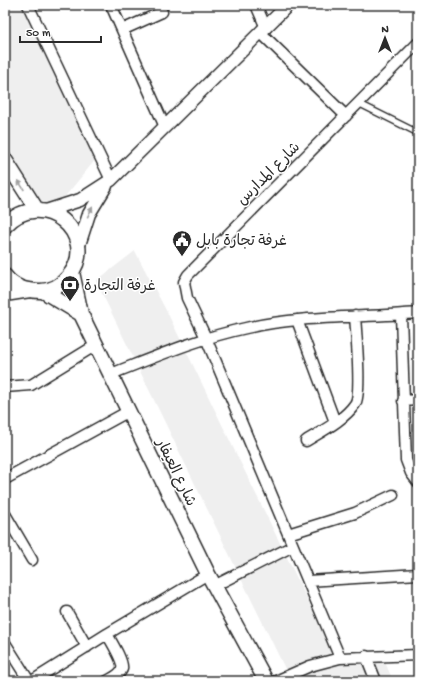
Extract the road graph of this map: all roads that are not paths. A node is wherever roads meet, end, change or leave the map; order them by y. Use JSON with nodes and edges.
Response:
{"nodes":[{"id":1,"x":28,"y":5,"type":"edge"},
{"id":2,"x":111,"y":5,"type":"edge"},
{"id":3,"x":256,"y":5,"type":"edge"},
{"id":4,"x":288,"y":5,"type":"edge"},
{"id":5,"x":162,"y":12,"type":"dead end"},
{"id":6,"x":122,"y":30,"type":"junction"},
{"id":7,"x":263,"y":30,"type":"junction"},
{"id":8,"x":418,"y":43,"type":"edge"},
{"id":9,"x":358,"y":102,"type":"junction"},
{"id":10,"x":346,"y":116,"type":"junction"},
{"id":11,"x":165,"y":127,"type":"junction"},
{"id":12,"x":418,"y":133,"type":"edge"},
{"id":13,"x":5,"y":160,"type":"edge"},
{"id":14,"x":111,"y":180,"type":"junction"},
{"id":15,"x":42,"y":211,"type":"junction"},
{"id":16,"x":5,"y":224,"type":"edge"},
{"id":17,"x":78,"y":248,"type":"junction"},
{"id":18,"x":72,"y":272,"type":"junction"},
{"id":19,"x":5,"y":276,"type":"edge"},
{"id":20,"x":37,"y":291,"type":"junction"},
{"id":21,"x":5,"y":295,"type":"edge"},
{"id":22,"x":418,"y":313,"type":"edge"},
{"id":23,"x":81,"y":314,"type":"junction"},
{"id":24,"x":401,"y":315,"type":"junction"},
{"id":25,"x":355,"y":316,"type":"junction"},
{"id":26,"x":297,"y":320,"type":"junction"},
{"id":27,"x":206,"y":338,"type":"junction"},
{"id":28,"x":96,"y":345,"type":"junction"},
{"id":29,"x":111,"y":374,"type":"junction"},
{"id":30,"x":5,"y":386,"type":"edge"},
{"id":31,"x":418,"y":400,"type":"edge"},
{"id":32,"x":403,"y":401,"type":"junction"},
{"id":33,"x":129,"y":411,"type":"junction"},
{"id":34,"x":335,"y":422,"type":"junction"},
{"id":35,"x":306,"y":441,"type":"dead end"},
{"id":36,"x":5,"y":479,"type":"edge"},
{"id":37,"x":418,"y":482,"type":"edge"},
{"id":38,"x":393,"y":495,"type":"dead end"},
{"id":39,"x":5,"y":514,"type":"edge"},
{"id":40,"x":288,"y":534,"type":"junction"},
{"id":41,"x":293,"y":546,"type":"junction"},
{"id":42,"x":32,"y":560,"type":"dead end"},
{"id":43,"x":418,"y":574,"type":"edge"},
{"id":44,"x":211,"y":580,"type":"junction"},
{"id":45,"x":308,"y":581,"type":"junction"},
{"id":46,"x":67,"y":612,"type":"dead end"},
{"id":47,"x":107,"y":634,"type":"junction"},
{"id":48,"x":5,"y":643,"type":"edge"},
{"id":49,"x":87,"y":647,"type":"junction"},
{"id":50,"x":418,"y":655,"type":"edge"},
{"id":51,"x":366,"y":656,"type":"junction"},
{"id":52,"x":340,"y":658,"type":"junction"},
{"id":53,"x":31,"y":681,"type":"edge"},
{"id":54,"x":107,"y":681,"type":"edge"},
{"id":55,"x":266,"y":681,"type":"edge"},
{"id":56,"x":276,"y":681,"type":"edge"},
{"id":57,"x":376,"y":681,"type":"edge"}],
"edges":[{"from":1,"to":14,"type":"street"},
{"from":2,"to":6,"type":"street"},
{"from":3,"to":7,"type":"street"},
{"from":4,"to":7,"type":"street"},
{"from":5,"to":6,"type":"street"},
{"from":6,"to":11,"type":"street"},
{"from":7,"to":10,"type":"street"},
{"from":7,"to":11,"type":"street"},
{"from":8,"to":9,"type":"street","name":"شارع المدارس"},
{"from":9,"to":10,"type":"street","name":"شارع المدارس"},
{"from":9,"to":12,"type":"lane"},
{"from":10,"to":27,"type":"street","name":"شارع المدارس"},
{"from":11,"to":14,"type":"street"},
{"from":15,"to":13,"type":"main road","one_way":true},
{"from":14,"to":15,"type":"street"},
{"from":17,"to":14,"type":"street","one_way":true},
{"from":15,"to":16,"type":"main road"},
{"from":15,"to":17,"type":"main road"},
{"from":17,"to":18,"type":"main road"},
{"from":18,"to":20,"type":"main road"},
{"from":18,"to":23,"type":"main road","name":"شارع العيفار"},
{"from":19,"to":20,"type":"main road"},
{"from":20,"to":21,"type":"street"},
{"from":20,"to":23,"type":"main road"},
{"from":22,"to":24,"type":"street"},
{"from":23,"to":28,"type":"main road","name":"شارع العيفار"},
{"from":24,"to":25,"type":"street"},
{"from":24,"to":32,"type":"street"},
{"from":25,"to":26,"type":"street"},
{"from":25,"to":34,"type":"street"},
{"from":26,"to":27,"type":"street"},
{"from":26,"to":34,"type":"street"},
{"from":27,"to":29,"type":"street"},
{"from":27,"to":40,"type":"street","name":"شارع المدارس"},
{"from":28,"to":29,"type":"main road","name":"شارع العيفار"},
{"from":28,"to":30,"type":"street"},
{"from":29,"to":33,"type":"main road","name":"شارع العيفار"},
{"from":31,"to":32,"type":"street"},
{"from":32,"to":37,"type":"street"},
{"from":33,"to":36,"type":"street"},
{"from":33,"to":44,"type":"main road","name":"شارع العيفار"},
{"from":34,"to":35,"type":"street"},
{"from":38,"to":40,"type":"street"},
{"from":39,"to":42,"type":"street"},
{"from":40,"to":41,"type":"street","name":"شارع المدارس"},
{"from":41,"to":44,"type":"street"},
{"from":41,"to":45,"type":"street","name":"شارع المدارس"},
{"from":43,"to":45,"type":"street"},
{"from":44,"to":47,"type":"street"},
{"from":44,"to":55,"type":"main road","name":"شارع العيفار"},
{"from":45,"to":52,"type":"street","name":"شارع المدارس"},
{"from":46,"to":49,"type":"street"},
{"from":47,"to":49,"type":"street"},
{"from":47,"to":54,"type":"street"},
{"from":48,"to":53,"type":"street"},
{"from":49,"to":53,"type":"street"},
{"from":50,"to":51,"type":"street"},
{"from":51,"to":52,"type":"street"},
{"from":51,"to":57,"type":"street"},
{"from":52,"to":56,"type":"street"}]}
